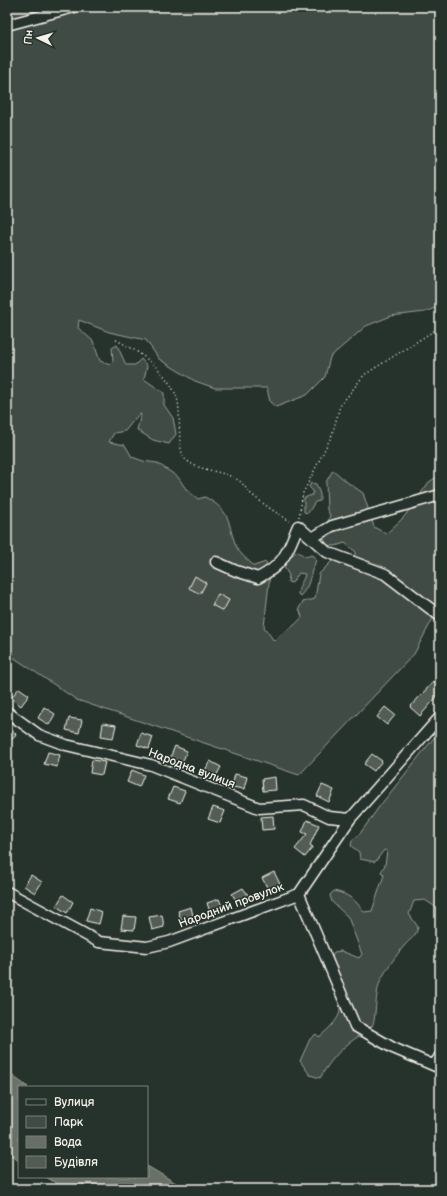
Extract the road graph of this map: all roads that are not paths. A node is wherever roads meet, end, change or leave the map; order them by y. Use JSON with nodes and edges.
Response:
{"nodes":[{"id":1,"x":74,"y":7,"type":"edge"},
{"id":2,"x":7,"y":25,"type":"edge"},
{"id":3,"x":440,"y":495,"type":"edge"},
{"id":4,"x":312,"y":538,"type":"junction"},
{"id":5,"x":216,"y":562,"type":"dead end"},
{"id":6,"x":440,"y":616,"type":"edge"},
{"id":7,"x":7,"y":712,"type":"edge"},
{"id":8,"x":440,"y":717,"type":"edge"},
{"id":9,"x":350,"y":819,"type":"junction"},
{"id":10,"x":7,"y":892,"type":"edge"},
{"id":11,"x":299,"y":894,"type":"junction"},
{"id":12,"x":440,"y":1056,"type":"edge"},
{"id":13,"x":437,"y":1066,"type":"edge"}],
"edges":[{"from":1,"to":2,"type":"street"},
{"from":3,"to":4,"type":"street"},
{"from":4,"to":5,"type":"street"},
{"from":4,"to":6,"type":"street"},
{"from":7,"to":9,"type":"street","name":"Народна вулиця"},
{"from":8,"to":9,"type":"street","name":"Народний провулок"},
{"from":9,"to":11,"type":"street","name":"Народний провулок"},
{"from":10,"to":11,"type":"street","name":"Народний провулок"},
{"from":11,"to":13,"type":"street"},
{"from":12,"to":13,"type":"street"}]}
